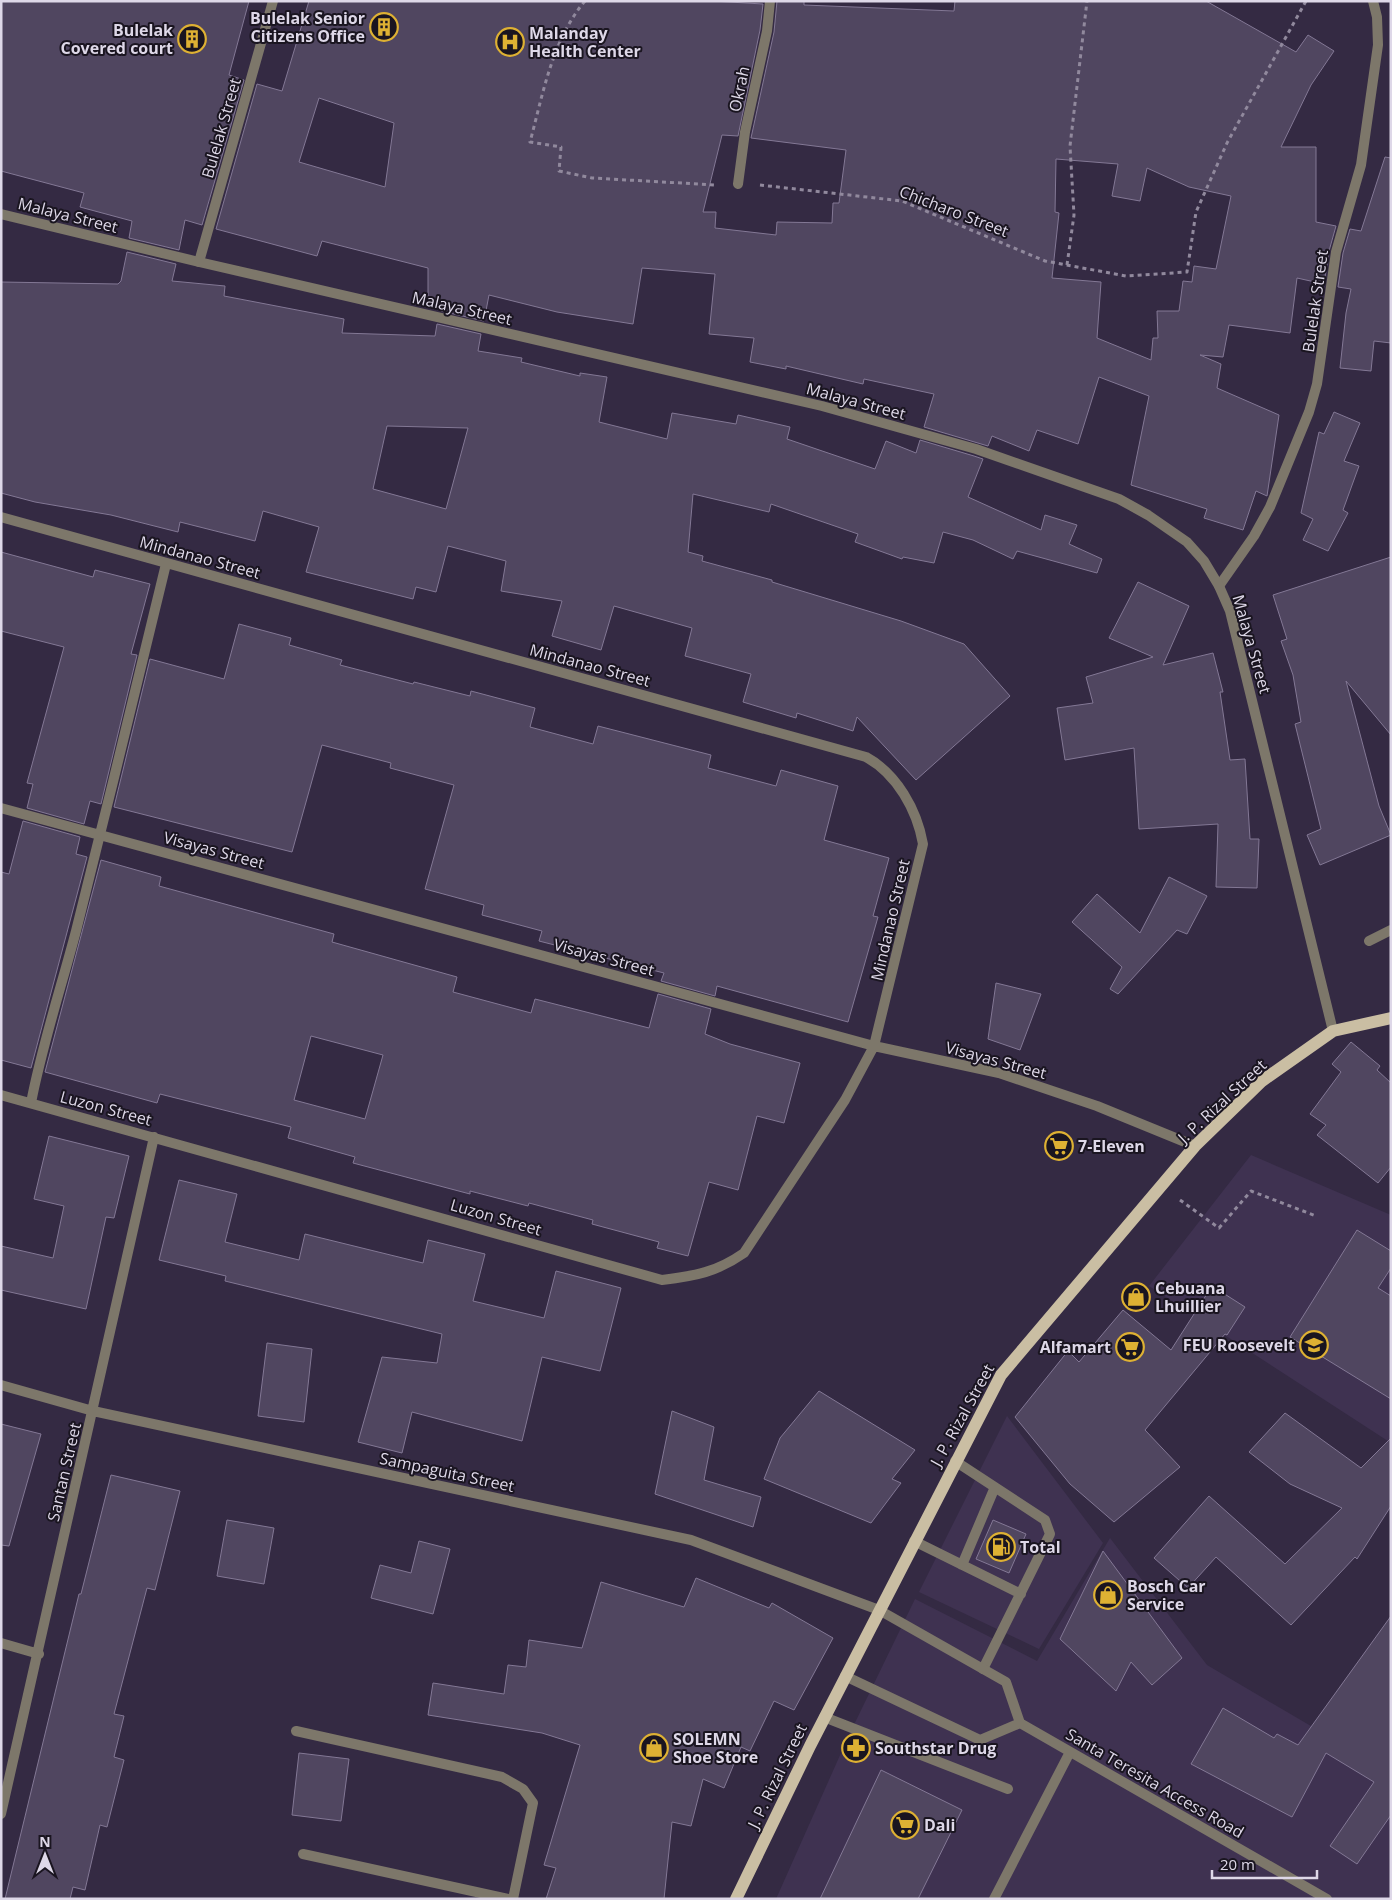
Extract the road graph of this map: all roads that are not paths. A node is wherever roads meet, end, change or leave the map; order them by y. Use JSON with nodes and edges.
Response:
{"nodes":[{"id":1,"x":272,"y":1,"type":"edge"},
{"id":2,"x":770,"y":1,"type":"edge"},
{"id":3,"x":1373,"y":1,"type":"edge"},
{"id":4,"x":738,"y":184,"type":"road end"},
{"id":5,"x":1,"y":214,"type":"edge"},
{"id":6,"x":199,"y":262,"type":"junction"},
{"id":7,"x":1,"y":517,"type":"edge"},
{"id":8,"x":166,"y":564,"type":"junction"},
{"id":9,"x":1219,"y":586,"type":"junction"},
{"id":10,"x":1,"y":808,"type":"edge"},
{"id":11,"x":100,"y":834,"type":"junction"},
{"id":12,"x":1391,"y":930,"type":"edge"},
{"id":13,"x":1369,"y":941,"type":"dead end"},
{"id":14,"x":1391,"y":1018,"type":"edge"},
{"id":15,"x":1333,"y":1031,"type":"junction"},
{"id":16,"x":874,"y":1046,"type":"junction"},
{"id":17,"x":1,"y":1095,"type":"edge"},
{"id":18,"x":31,"y":1103,"type":"junction"},
{"id":19,"x":154,"y":1136,"type":"junction"},
{"id":20,"x":1195,"y":1146,"type":"junction"},
{"id":21,"x":1,"y":1385,"type":"edge"},
{"id":22,"x":93,"y":1411,"type":"junction"},
{"id":23,"x":955,"y":1461,"type":"junction"},
{"id":24,"x":995,"y":1487,"type":"junction"},
{"id":25,"x":914,"y":1541,"type":"junction"},
{"id":26,"x":962,"y":1565,"type":"junction"},
{"id":27,"x":1021,"y":1594,"type":"junction"},
{"id":28,"x":879,"y":1610,"type":"junction"},
{"id":29,"x":1,"y":1643,"type":"edge"},
{"id":30,"x":39,"y":1654,"type":"junction"},
{"id":31,"x":983,"y":1669,"type":"junction"},
{"id":32,"x":845,"y":1676,"type":"junction"},
{"id":33,"x":824,"y":1717,"type":"junction"},
{"id":34,"x":1020,"y":1723,"type":"junction"},
{"id":35,"x":296,"y":1731,"type":"dead end"},
{"id":36,"x":1070,"y":1752,"type":"junction"},
{"id":37,"x":1008,"y":1789,"type":"dead end"},
{"id":38,"x":1,"y":1814,"type":"edge"},
{"id":39,"x":303,"y":1854,"type":"dead end"},
{"id":40,"x":508,"y":1899,"type":"edge"},
{"id":41,"x":513,"y":1899,"type":"edge"},
{"id":42,"x":736,"y":1899,"type":"edge"},
{"id":43,"x":994,"y":1899,"type":"edge"},
{"id":44,"x":1327,"y":1899,"type":"edge"}],
"edges":[{"from":1,"to":6,"type":"street","name":"Bulelak Street"},
{"from":2,"to":4,"type":"street","name":"Okrah"},
{"from":3,"to":9,"type":"street","name":"Bulelak Street"},
{"from":5,"to":6,"type":"street","name":"Malaya Street"},
{"from":6,"to":9,"type":"street","name":"Malaya Street"},
{"from":7,"to":8,"type":"street","name":"Mindanao Street"},
{"from":8,"to":11,"type":"street"},
{"from":8,"to":16,"type":"street","name":"Mindanao Street"},
{"from":9,"to":15,"type":"street","name":"Malaya Street"},
{"from":10,"to":11,"type":"street","name":"Visayas Street"},
{"from":11,"to":16,"type":"street","name":"Visayas Street"},
{"from":11,"to":18,"type":"street"},
{"from":12,"to":13,"type":"street"},
{"from":14,"to":15,"type":"main road","name":"J. P. Rizal Street"},
{"from":15,"to":20,"type":"main road","name":"J. P. Rizal Street"},
{"from":16,"to":19,"type":"street","name":"Luzon Street"},
{"from":16,"to":20,"type":"street","name":"Visayas Street"},
{"from":17,"to":18,"type":"street","name":"Luzon Street"},
{"from":18,"to":19,"type":"street","name":"Luzon Street"},
{"from":19,"to":22,"type":"street","name":"Santan Street"},
{"from":20,"to":23,"type":"main road","name":"J. P. Rizal Street"},
{"from":21,"to":22,"type":"street","name":"Sampaguita Street"},
{"from":22,"to":28,"type":"street","name":"Sampaguita Street"},
{"from":22,"to":30,"type":"street","name":"Santan Street"},
{"from":23,"to":24,"type":"street"},
{"from":23,"to":25,"type":"main road","name":"J. P. Rizal Street"},
{"from":24,"to":26,"type":"street"},
{"from":24,"to":27,"type":"street"},
{"from":25,"to":26,"type":"street"},
{"from":25,"to":28,"type":"main road","name":"J. P. Rizal Street"},
{"from":26,"to":27,"type":"street"},
{"from":27,"to":31,"type":"street"},
{"from":28,"to":31,"type":"street"},
{"from":28,"to":32,"type":"main road","name":"J. P. Rizal Street"},
{"from":29,"to":30,"type":"street"},
{"from":30,"to":38,"type":"street","name":"Santan Street"},
{"from":31,"to":34,"type":"street"},
{"from":32,"to":33,"type":"main road","name":"J. P. Rizal Street"},
{"from":32,"to":34,"type":"street"},
{"from":33,"to":37,"type":"street"},
{"from":33,"to":42,"type":"main road","name":"J. P. Rizal Street"},
{"from":34,"to":36,"type":"street","name":"Santa Teresita Access Road"},
{"from":35,"to":41,"type":"street"},
{"from":36,"to":43,"type":"street"},
{"from":36,"to":44,"type":"street","name":"Santa Teresita Access Road"},
{"from":39,"to":40,"type":"street"}]}
